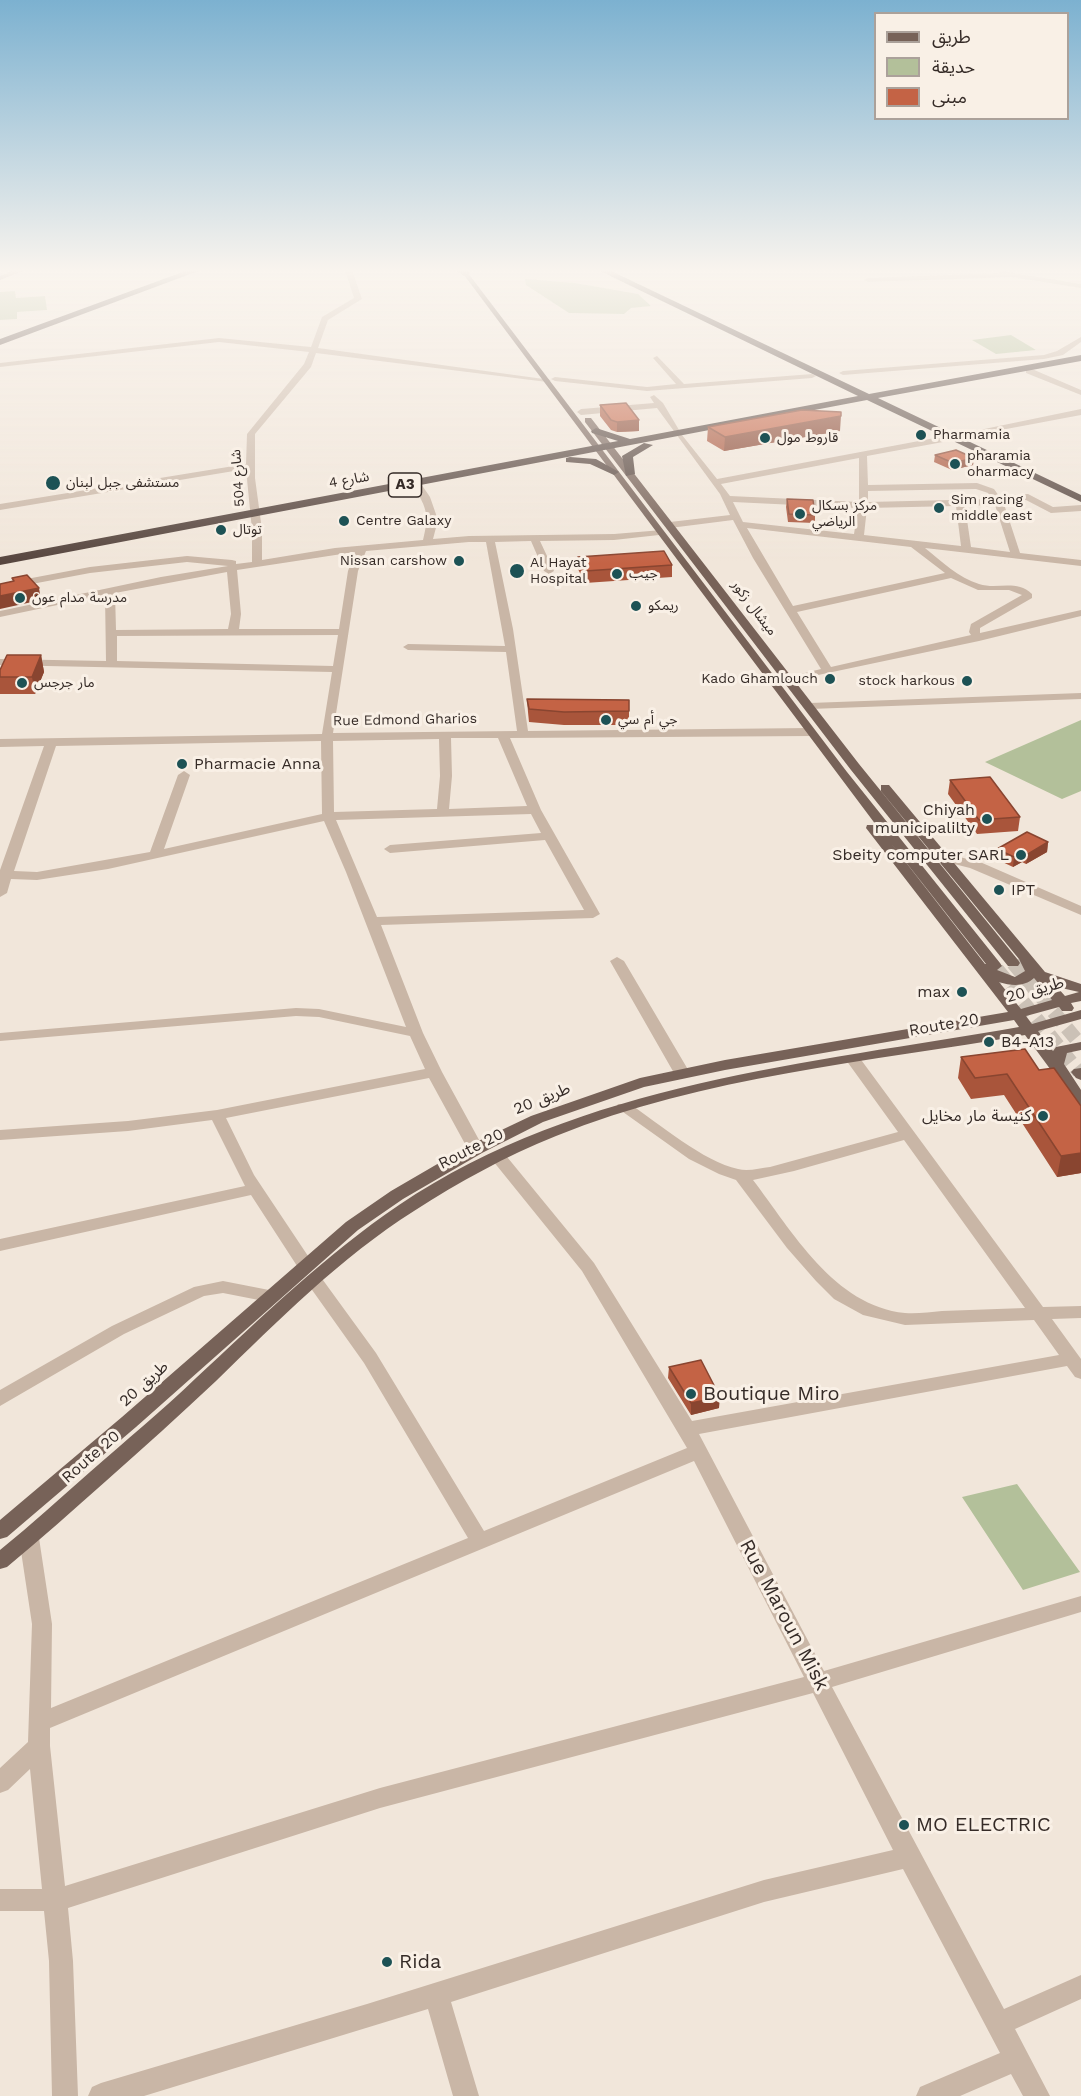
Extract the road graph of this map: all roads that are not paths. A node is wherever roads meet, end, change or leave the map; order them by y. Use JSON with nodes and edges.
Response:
{"nodes":[{"id":1,"x":306,"y":368,"type":"edge"},
{"id":2,"x":459,"y":368,"type":"edge"},
{"id":3,"x":535,"y":368,"type":"edge"},
{"id":4,"x":539,"y":368,"type":"edge"},
{"id":5,"x":542,"y":368,"type":"edge"},
{"id":6,"x":666,"y":368,"type":"edge"},
{"id":7,"x":796,"y":368,"type":"edge"},
{"id":8,"x":814,"y":368,"type":"edge"},
{"id":9,"x":830,"y":368,"type":"edge"},
{"id":10,"x":945,"y":368,"type":"edge"},
{"id":11,"x":1024,"y":368,"type":"edge"},
{"id":12,"x":1036,"y":368,"type":"edge"},
{"id":13,"x":1029,"y":370,"type":"junction"},
{"id":14,"x":508,"y":374,"type":"junction"},
{"id":15,"x":843,"y":374,"type":"junction"},
{"id":16,"x":812,"y":376,"type":"junction"},
{"id":17,"x":551,"y":379,"type":"junction"},
{"id":18,"x":854,"y":379,"type":"junction"},
{"id":19,"x":826,"y":383,"type":"junction"},
{"id":20,"x":683,"y":387,"type":"junction"},
{"id":21,"x":870,"y":387,"type":"junction"},
{"id":22,"x":647,"y":389,"type":"junction"},
{"id":23,"x":838,"y":389,"type":"junction"},
{"id":24,"x":915,"y":390,"type":"junction"},
{"id":25,"x":1081,"y":393,"type":"edge"},
{"id":26,"x":887,"y":395,"type":"junction"},
{"id":27,"x":860,"y":400,"type":"junction"},
{"id":28,"x":660,"y":405,"type":"junction"},
{"id":29,"x":827,"y":406,"type":"junction"},
{"id":30,"x":915,"y":409,"type":"junction"},
{"id":31,"x":581,"y":412,"type":"junction"},
{"id":32,"x":1081,"y":412,"type":"edge"},
{"id":33,"x":888,"y":415,"type":"junction"},
{"id":34,"x":597,"y":431,"type":"junction"},
{"id":35,"x":585,"y":433,"type":"junction"},
{"id":36,"x":969,"y":434,"type":"junction"},
{"id":37,"x":681,"y":436,"type":"junction"},
{"id":38,"x":940,"y":440,"type":"junction"},
{"id":39,"x":651,"y":441,"type":"junction"},
{"id":40,"x":611,"y":449,"type":"junction"},
{"id":41,"x":597,"y":451,"type":"junction"},
{"id":42,"x":863,"y":455,"type":"junction"},
{"id":43,"x":553,"y":459,"type":"junction"},
{"id":44,"x":1032,"y":463,"type":"dead end"},
{"id":45,"x":250,"y":466,"type":"junction"},
{"id":46,"x":614,"y":472,"type":"junction"},
{"id":47,"x":630,"y":474,"type":"junction"},
{"id":48,"x":1045,"y":479,"type":"junction"},
{"id":49,"x":716,"y":482,"type":"junction"},
{"id":50,"x":418,"y":485,"type":"junction"},
{"id":51,"x":864,"y":488,"type":"junction"},
{"id":52,"x":1081,"y":492,"type":"edge"},
{"id":53,"x":727,"y":499,"type":"junction"},
{"id":54,"x":1081,"y":499,"type":"edge"},
{"id":55,"x":998,"y":500,"type":"junction"},
{"id":56,"x":960,"y":502,"type":"junction"},
{"id":57,"x":863,"y":504,"type":"junction"},
{"id":58,"x":0,"y":507,"type":"edge"},
{"id":59,"x":1081,"y":507,"type":"edge"},
{"id":60,"x":255,"y":515,"type":"junction"},
{"id":61,"x":738,"y":521,"type":"junction"},
{"id":62,"x":670,"y":525,"type":"junction"},
{"id":63,"x":659,"y":532,"type":"junction"},
{"id":64,"x":859,"y":537,"type":"junction"},
{"id":65,"x":534,"y":538,"type":"junction"},
{"id":66,"x":490,"y":539,"type":"junction"},
{"id":67,"x":427,"y":542,"type":"junction"},
{"id":68,"x":914,"y":544,"type":"junction"},
{"id":69,"x":362,"y":548,"type":"junction"},
{"id":70,"x":966,"y":550,"type":"junction"},
{"id":71,"x":1016,"y":555,"type":"junction"},
{"id":72,"x":0,"y":561,"type":"edge"},
{"id":73,"x":257,"y":562,"type":"junction"},
{"id":74,"x":1081,"y":563,"type":"edge"},
{"id":75,"x":0,"y":566,"type":"edge"},
{"id":76,"x":236,"y":566,"type":"junction"},
{"id":77,"x":549,"y":571,"type":"dead end"},
{"id":78,"x":956,"y":574,"type":"junction"},
{"id":79,"x":0,"y":587,"type":"edge"},
{"id":80,"x":110,"y":591,"type":"junction"},
{"id":81,"x":790,"y":610,"type":"junction"},
{"id":82,"x":0,"y":614,"type":"edge"},
{"id":83,"x":1081,"y":614,"type":"edge"},
{"id":84,"x":233,"y":631,"type":"junction"},
{"id":85,"x":344,"y":632,"type":"junction"},
{"id":86,"x":112,"y":633,"type":"junction"},
{"id":87,"x":980,"y":638,"type":"junction"},
{"id":88,"x":408,"y":647,"type":"dead end"},
{"id":89,"x":511,"y":649,"type":"junction"},
{"id":90,"x":0,"y":662,"type":"edge"},
{"id":91,"x":112,"y":663,"type":"junction"},
{"id":92,"x":338,"y":669,"type":"junction"},
{"id":93,"x":828,"y":671,"type":"junction"},
{"id":94,"x":789,"y":680,"type":"junction"},
{"id":95,"x":1081,"y":696,"type":"edge"},
{"id":96,"x":810,"y":706,"type":"junction"},
{"id":97,"x":824,"y":726,"type":"junction"},
{"id":98,"x":502,"y":734,"type":"junction"},
{"id":99,"x":523,"y":734,"type":"junction"},
{"id":100,"x":811,"y":734,"type":"junction"},
{"id":101,"x":445,"y":735,"type":"junction"},
{"id":102,"x":327,"y":736,"type":"junction"},
{"id":103,"x":51,"y":742,"type":"junction"},
{"id":104,"x":0,"y":743,"type":"edge"},
{"id":105,"x":184,"y":775,"type":"dead end"},
{"id":106,"x":535,"y":810,"type":"junction"},
{"id":107,"x":443,"y":811,"type":"junction"},
{"id":108,"x":328,"y":816,"type":"junction"},
{"id":109,"x":548,"y":836,"type":"junction"},
{"id":110,"x":390,"y":849,"type":"dead end"},
{"id":111,"x":156,"y":853,"type":"junction"},
{"id":112,"x":943,"y":856,"type":"junction"},
{"id":113,"x":4,"y":875,"type":"edge"},
{"id":114,"x":0,"y":893,"type":"edge"},
{"id":115,"x":1081,"y":911,"type":"edge"},
{"id":116,"x":372,"y":921,"type":"junction"},
{"id":117,"x":617,"y":961,"type":"dead end"},
{"id":118,"x":1020,"y":961,"type":"junction"},
{"id":119,"x":977,"y":963,"type":"junction"},
{"id":120,"x":995,"y":966,"type":"tunnel mouth"},
{"id":121,"x":1040,"y":974,"type":"junction"},
{"id":122,"x":998,"y":992,"type":"junction"},
{"id":123,"x":1078,"y":1005,"type":"edge"},
{"id":124,"x":1007,"y":1016,"type":"junction"},
{"id":125,"x":981,"y":1021,"type":"junction"},
{"id":126,"x":1020,"y":1032,"type":"junction"},
{"id":127,"x":417,"y":1033,"type":"junction"},
{"id":128,"x":995,"y":1036,"type":"junction"},
{"id":129,"x":0,"y":1037,"type":"edge"},
{"id":130,"x":1081,"y":1046,"type":"edge"},
{"id":131,"x":1044,"y":1050,"type":"junction"},
{"id":132,"x":854,"y":1060,"type":"junction"},
{"id":133,"x":1056,"y":1064,"type":"junction"},
{"id":134,"x":434,"y":1072,"type":"junction"},
{"id":135,"x":682,"y":1073,"type":"junction"},
{"id":136,"x":1081,"y":1101,"type":"edge"},
{"id":137,"x":624,"y":1107,"type":"junction"},
{"id":138,"x":217,"y":1115,"type":"junction"},
{"id":139,"x":908,"y":1134,"type":"junction"},
{"id":140,"x":0,"y":1135,"type":"edge"},
{"id":141,"x":476,"y":1149,"type":"junction"},
{"id":142,"x":497,"y":1156,"type":"junction"},
{"id":143,"x":742,"y":1176,"type":"junction"},
{"id":144,"x":255,"y":1189,"type":"junction"},
{"id":145,"x":0,"y":1245,"type":"edge"},
{"id":146,"x":309,"y":1273,"type":"junction"},
{"id":147,"x":269,"y":1296,"type":"junction"},
{"id":148,"x":1081,"y":1312,"type":"edge"},
{"id":149,"x":1039,"y":1314,"type":"junction"},
{"id":150,"x":1076,"y":1365,"type":"edge"},
{"id":151,"x":0,"y":1400,"type":"edge"},
{"id":152,"x":687,"y":1429,"type":"junction"},
{"id":153,"x":698,"y":1451,"type":"junction"},
{"id":154,"x":0,"y":1531,"type":"edge"},
{"id":155,"x":29,"y":1538,"type":"junction"},
{"id":156,"x":480,"y":1541,"type":"junction"},
{"id":157,"x":0,"y":1561,"type":"edge"},
{"id":158,"x":1081,"y":1604,"type":"edge"},
{"id":159,"x":819,"y":1682,"type":"junction"},
{"id":160,"x":39,"y":1723,"type":"junction"},
{"id":161,"x":39,"y":1746,"type":"junction"},
{"id":162,"x":0,"y":1783,"type":"edge"},
{"id":163,"x":909,"y":1857,"type":"junction"},
{"id":164,"x":0,"y":1900,"type":"edge"},
{"id":165,"x":56,"y":1900,"type":"junction"},
{"id":166,"x":1081,"y":1987,"type":"edge"},
{"id":167,"x":436,"y":1994,"type":"junction"},
{"id":168,"x":999,"y":2024,"type":"junction"},
{"id":169,"x":1017,"y":2059,"type":"junction"},
{"id":170,"x":65,"y":2096,"type":"edge"},
{"id":171,"x":101,"y":2096,"type":"edge"},
{"id":172,"x":466,"y":2096,"type":"edge"},
{"id":173,"x":929,"y":2096,"type":"edge"},
{"id":174,"x":1037,"y":2096,"type":"edge"}],
"edges":[{"from":1,"to":45,"type":"street","name":"شارع 504"},
{"from":2,"to":14,"type":"street"},
{"from":3,"to":14,"type":"street"},
{"from":4,"to":17,"type":"main road","name":"ميشال زكور"},
{"from":5,"to":17,"type":"main road","name":"ميشال زكور"},
{"from":6,"to":20,"type":"street"},
{"from":7,"to":16,"type":"highway"},
{"from":8,"to":48,"type":"highway"},
{"from":9,"to":15,"type":"highway"},
{"from":10,"to":15,"type":"street"},
{"from":11,"to":24,"type":"highway","number":"A3"},
{"from":12,"to":13,"type":"highway","number":"A3"},
{"from":13,"to":24,"type":"highway","number":"A3"},
{"from":13,"to":25,"type":"street"},
{"from":14,"to":17,"type":"street"},
{"from":15,"to":18,"type":"highway"},
{"from":16,"to":19,"type":"highway"},
{"from":16,"to":20,"type":"street"},
{"from":17,"to":22,"type":"street"},
{"from":17,"to":31,"type":"main road","name":"ميشال زكور"},
{"from":17,"to":35,"type":"main road","name":"ميشال زكور"},
{"from":18,"to":19,"type":"highway"},
{"from":18,"to":21,"type":"highway"},
{"from":19,"to":23,"type":"highway"},
{"from":20,"to":22,"type":"street"},
{"from":21,"to":24,"type":"highway"},
{"from":21,"to":26,"type":"highway"},
{"from":22,"to":28,"type":"street"},
{"from":23,"to":27,"type":"highway"},
{"from":23,"to":29,"type":"highway"},
{"from":24,"to":26,"type":"highway","number":"A3"},
{"from":24,"to":30,"type":"highway"},
{"from":26,"to":27,"type":"highway","number":"A3"},
{"from":26,"to":30,"type":"highway"},
{"from":27,"to":29,"type":"highway","number":"A3"},
{"from":27,"to":33,"type":"highway"},
{"from":28,"to":31,"type":"street"},
{"from":28,"to":37,"type":"street"},
{"from":29,"to":33,"type":"highway"},
{"from":29,"to":37,"type":"highway","number":"A3"},
{"from":29,"to":37,"type":"highway","name":"شارع 4","number":"A3"},
{"from":30,"to":33,"type":"highway"},
{"from":30,"to":36,"type":"highway"},
{"from":31,"to":34,"type":"main road","name":"ميشال زكور"},
{"from":32,"to":36,"type":"street"},
{"from":33,"to":38,"type":"highway"},
{"from":34,"to":39,"type":"highway"},
{"from":34,"to":40,"type":"main road","name":"ميشال زكور"},
{"from":35,"to":41,"type":"main road","name":"ميشال زكور"},
{"from":35,"to":43,"type":"highway"},
{"from":36,"to":44,"type":"highway"},
{"from":37,"to":39,"type":"highway","name":"شارع 4","number":"A3"},
{"from":37,"to":49,"type":"street"},
{"from":38,"to":42,"type":"street"},
{"from":38,"to":59,"type":"highway"},
{"from":39,"to":40,"type":"highway","name":"شارع 4","number":"A3"},
{"from":39,"to":47,"type":"highway"},
{"from":40,"to":41,"type":"highway","name":"شارع 4","number":"A3"},
{"from":40,"to":47,"type":"main road","name":"ميشال زكور"},
{"from":41,"to":43,"type":"highway","name":"شارع 4","number":"A3"},
{"from":41,"to":46,"type":"main road","name":"ميشال زكور"},
{"from":42,"to":49,"type":"street"},
{"from":42,"to":51,"type":"street"},
{"from":43,"to":46,"type":"highway"},
{"from":43,"to":50,"type":"highway","name":"شارع 4","number":"A3"},
{"from":45,"to":58,"type":"street"},
{"from":45,"to":60,"type":"street","name":"شارع 504"},
{"from":46,"to":63,"type":"main road","name":"ميشال زكور"},
{"from":47,"to":62,"type":"main road","name":"ميشال زكور"},
{"from":48,"to":52,"type":"highway"},
{"from":48,"to":54,"type":"highway"},
{"from":49,"to":53,"type":"street"},
{"from":50,"to":60,"type":"highway","name":"شارع 4","number":"A3"},
{"from":50,"to":67,"type":"street"},
{"from":51,"to":55,"type":"street"},
{"from":51,"to":57,"type":"street"},
{"from":53,"to":57,"type":"street"},
{"from":53,"to":61,"type":"street"},
{"from":55,"to":56,"type":"street"},
{"from":55,"to":59,"type":"street"},
{"from":55,"to":71,"type":"street"},
{"from":56,"to":57,"type":"street"},
{"from":56,"to":70,"type":"street"},
{"from":57,"to":64,"type":"street"},
{"from":60,"to":72,"type":"highway","name":"شارع 4","number":"A3"},
{"from":60,"to":73,"type":"street","name":"شارع 504"},
{"from":60,"to":75,"type":"highway","name":"شارع 4","number":"A3"},
{"from":61,"to":62,"type":"street"},
{"from":61,"to":64,"type":"street"},
{"from":61,"to":81,"type":"street"},
{"from":62,"to":94,"type":"main road","name":"ميشال زكور"},
{"from":63,"to":65,"type":"street"},
{"from":63,"to":100,"type":"main road","name":"ميشال زكور"},
{"from":64,"to":68,"type":"street"},
{"from":65,"to":66,"type":"street"},
{"from":65,"to":77,"type":"street"},
{"from":66,"to":67,"type":"street"},
{"from":66,"to":89,"type":"street"},
{"from":67,"to":69,"type":"street"},
{"from":68,"to":70,"type":"street"},
{"from":68,"to":78,"type":"street"},
{"from":69,"to":73,"type":"street"},
{"from":69,"to":85,"type":"street"},
{"from":70,"to":71,"type":"street"},
{"from":71,"to":74,"type":"street"},
{"from":73,"to":76,"type":"street"},
{"from":76,"to":79,"type":"street"},
{"from":76,"to":80,"type":"street"},
{"from":76,"to":84,"type":"street"},
{"from":78,"to":81,"type":"street"},
{"from":78,"to":87,"type":"street"},
{"from":80,"to":82,"type":"street"},
{"from":80,"to":86,"type":"street"},
{"from":81,"to":93,"type":"street"},
{"from":83,"to":87,"type":"street"},
{"from":84,"to":85,"type":"street"},
{"from":84,"to":86,"type":"street"},
{"from":85,"to":92,"type":"street"},
{"from":86,"to":91,"type":"street"},
{"from":87,"to":93,"type":"street"},
{"from":88,"to":89,"type":"street"},
{"from":89,"to":99,"type":"street"},
{"from":90,"to":91,"type":"street"},
{"from":91,"to":92,"type":"street"},
{"from":92,"to":102,"type":"street"},
{"from":93,"to":94,"type":"street"},
{"from":94,"to":96,"type":"main road","name":"ميشال زكور"},
{"from":95,"to":96,"type":"street"},
{"from":96,"to":97,"type":"main road","name":"ميشال زكور"},
{"from":97,"to":112,"type":"main road"},
{"from":97,"to":118,"type":"main road","name":"ميشال زكور"},
{"from":98,"to":99,"type":"street","name":"Rue Edmond Gharios"},
{"from":98,"to":101,"type":"street","name":"Rue Edmond Gharios"},
{"from":98,"to":106,"type":"street"},
{"from":99,"to":100,"type":"street","name":"Rue Edmond Gharios"},
{"from":100,"to":119,"type":"main road"},
{"from":100,"to":120,"type":"main road","name":"ميشال زكور"},
{"from":101,"to":102,"type":"street","name":"Rue Edmond Gharios"},
{"from":101,"to":107,"type":"street"},
{"from":102,"to":103,"type":"street","name":"Rue Edmond Gharios"},
{"from":102,"to":108,"type":"street"},
{"from":103,"to":104,"type":"street","name":"Rue Edmond Gharios"},
{"from":103,"to":113,"type":"street"},
{"from":105,"to":111,"type":"street"},
{"from":106,"to":107,"type":"street"},
{"from":106,"to":109,"type":"street"},
{"from":107,"to":108,"type":"street"},
{"from":108,"to":111,"type":"street"},
{"from":108,"to":116,"type":"street"},
{"from":109,"to":110,"type":"street"},
{"from":109,"to":116,"type":"street"},
{"from":111,"to":113,"type":"street"},
{"from":112,"to":115,"type":"street"},
{"from":112,"to":118,"type":"main road"},
{"from":113,"to":114,"type":"street"},
{"from":116,"to":127,"type":"street"},
{"from":117,"to":135,"type":"street"},
{"from":118,"to":119,"type":"main road"},
{"from":118,"to":121,"type":"main road"},
{"from":119,"to":122,"type":"main road"},
{"from":121,"to":123,"type":"main road"},
{"from":121,"to":123,"type":"main road"},
{"from":122,"to":124,"type":"main road"},
{"from":122,"to":125,"type":"main road"},
{"from":123,"to":124,"type":"main road","name":"طريق 20"},
{"from":123,"to":126,"type":"main road","name":"Route 20"},
{"from":124,"to":125,"type":"main road","name":"طريق 20"},
{"from":124,"to":126,"type":"main road"},
{"from":125,"to":135,"type":"main road","name":"طريق 20"},
{"from":126,"to":128,"type":"main road","name":"Route 20"},
{"from":126,"to":131,"type":"main road"},
{"from":127,"to":129,"type":"street"},
{"from":127,"to":134,"type":"street"},
{"from":128,"to":131,"type":"main road"},
{"from":128,"to":132,"type":"main road","name":"Route 20"},
{"from":130,"to":133,"type":"main road"},
{"from":131,"to":133,"type":"main road"},
{"from":132,"to":137,"type":"main road","name":"Route 20"},
{"from":132,"to":139,"type":"street"},
{"from":133,"to":136,"type":"main road"},
{"from":134,"to":138,"type":"street"},
{"from":134,"to":141,"type":"street"},
{"from":135,"to":141,"type":"main road","name":"طريق 20"},
{"from":137,"to":142,"type":"main road","name":"Route 20"},
{"from":137,"to":143,"type":"street"},
{"from":138,"to":140,"type":"street"},
{"from":138,"to":144,"type":"street"},
{"from":139,"to":143,"type":"street"},
{"from":139,"to":149,"type":"street"},
{"from":141,"to":146,"type":"main road","name":"طريق 20"},
{"from":142,"to":146,"type":"main road","name":"Route 20"},
{"from":142,"to":152,"type":"street","name":"Rue Maroun Misk"},
{"from":143,"to":149,"type":"street"},
{"from":144,"to":145,"type":"street"},
{"from":144,"to":146,"type":"street"},
{"from":146,"to":147,"type":"main road","name":"طريق 20"},
{"from":146,"to":155,"type":"main road","name":"Route 20"},
{"from":146,"to":156,"type":"street"},
{"from":147,"to":151,"type":"street"},
{"from":147,"to":154,"type":"main road","name":"طريق 20"},
{"from":148,"to":149,"type":"street"},
{"from":149,"to":150,"type":"street"},
{"from":150,"to":152,"type":"street"},
{"from":152,"to":153,"type":"street","name":"Rue Maroun Misk"},
{"from":153,"to":156,"type":"street"},
{"from":153,"to":159,"type":"street","name":"Rue Maroun Misk"},
{"from":155,"to":157,"type":"main road","name":"Route 20"},
{"from":155,"to":160,"type":"street"},
{"from":156,"to":160,"type":"street"},
{"from":158,"to":159,"type":"street"},
{"from":159,"to":163,"type":"street","name":"Rue Maroun Misk"},
{"from":159,"to":165,"type":"street"},
{"from":160,"to":161,"type":"street"},
{"from":161,"to":162,"type":"street"},
{"from":161,"to":165,"type":"street"},
{"from":163,"to":167,"type":"street"},
{"from":163,"to":168,"type":"street","name":"Rue Maroun Misk"},
{"from":164,"to":165,"type":"street"},
{"from":165,"to":170,"type":"street"},
{"from":166,"to":168,"type":"street"},
{"from":167,"to":171,"type":"street"},
{"from":167,"to":172,"type":"street"},
{"from":168,"to":169,"type":"street","name":"Rue Maroun Misk"},
{"from":169,"to":173,"type":"street"},
{"from":169,"to":174,"type":"street","name":"Rue Maroun Misk"}]}
